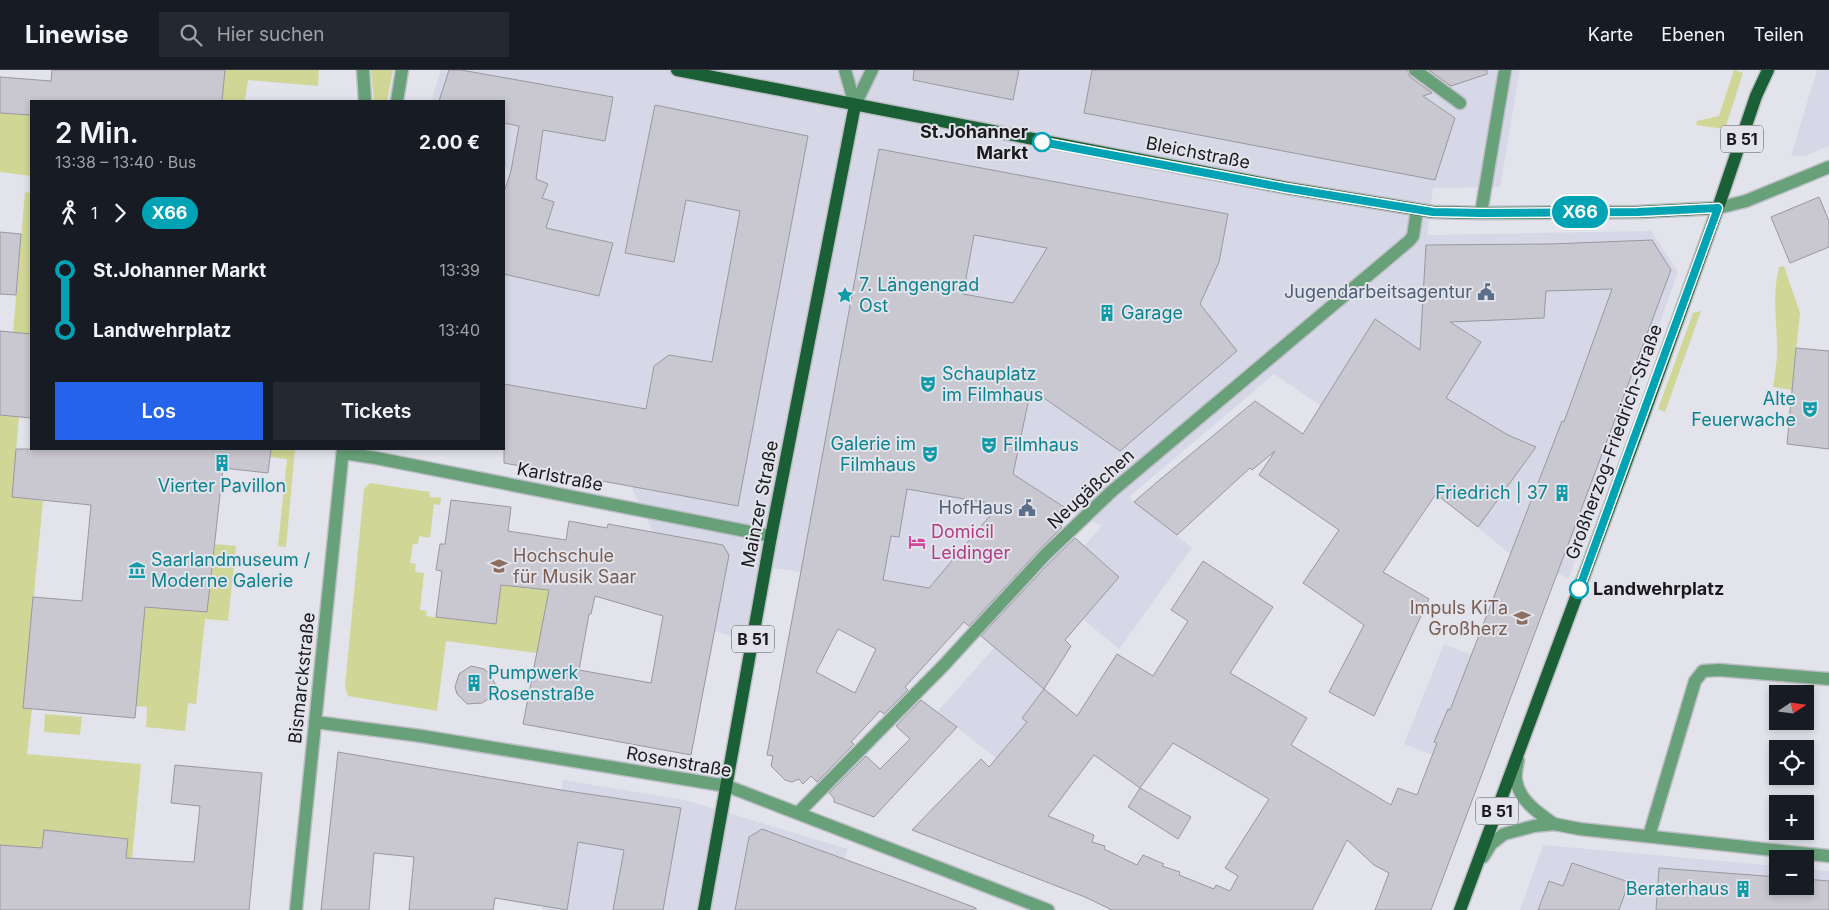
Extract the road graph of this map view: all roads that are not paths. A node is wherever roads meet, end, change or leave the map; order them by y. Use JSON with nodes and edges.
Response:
{"nodes":[{"id":1,"x":363,"y":70,"type":"edge"},
{"id":2,"x":402,"y":70,"type":"edge"},
{"id":3,"x":677,"y":70,"type":"edge"},
{"id":4,"x":845,"y":70,"type":"edge"},
{"id":5,"x":872,"y":70,"type":"edge"},
{"id":6,"x":1415,"y":70,"type":"edge"},
{"id":7,"x":1506,"y":70,"type":"edge"},
{"id":8,"x":1768,"y":70,"type":"edge"},
{"id":9,"x":365,"y":100,"type":"edge"},
{"id":10,"x":397,"y":100,"type":"edge"},
{"id":11,"x":1460,"y":103,"type":"dead end"},
{"id":12,"x":855,"y":105,"type":"junction"},
{"id":13,"x":1829,"y":167,"type":"edge"},
{"id":14,"x":1718,"y":208,"type":"junction"},
{"id":15,"x":1417,"y":210,"type":"junction"},
{"id":16,"x":1481,"y":213,"type":"junction"},
{"id":17,"x":343,"y":451,"type":"edge"},
{"id":18,"x":771,"y":536,"type":"junction"},
{"id":19,"x":1829,"y":679,"type":"edge"},
{"id":20,"x":315,"y":722,"type":"junction"},
{"id":21,"x":1519,"y":750,"type":"junction"},
{"id":22,"x":727,"y":786,"type":"junction"},
{"id":23,"x":798,"y":813,"type":"junction"},
{"id":24,"x":1554,"y":824,"type":"junction"},
{"id":25,"x":1649,"y":836,"type":"junction"},
{"id":26,"x":1829,"y":856,"type":"edge"},
{"id":27,"x":1474,"y":872,"type":"junction"},
{"id":28,"x":296,"y":910,"type":"edge"},
{"id":29,"x":704,"y":910,"type":"edge"},
{"id":30,"x":1048,"y":910,"type":"edge"},
{"id":31,"x":1460,"y":910,"type":"edge"}],
"edges":[{"from":1,"to":9,"type":"street"},
{"from":2,"to":10,"type":"street"},
{"from":3,"to":12,"type":"main road","name":"Bleichstraße"},
{"from":4,"to":12,"type":"street"},
{"from":5,"to":12,"type":"street"},
{"from":6,"to":11,"type":"street"},
{"from":7,"to":16,"type":"street"},
{"from":8,"to":14,"type":"main road","name":"Großherzog-Friedrich-Straße","number":"B 51"},
{"from":12,"to":15,"type":"main road","name":"Bleichstraße"},
{"from":12,"to":18,"type":"main road","name":"Mainzer Straße","number":"B 51"},
{"from":13,"to":14,"type":"street"},
{"from":14,"to":16,"type":"main road","name":"Bleichstraße"},
{"from":14,"to":21,"type":"main road","name":"Großherzog-Friedrich-Straße","number":"B 51"},
{"from":15,"to":16,"type":"main road","name":"Bleichstraße"},
{"from":15,"to":23,"type":"street","name":"Neugäßchen"},
{"from":17,"to":18,"type":"street","name":"Karlstraße"},
{"from":17,"to":20,"type":"street","name":"Bismarckstraße"},
{"from":18,"to":22,"type":"main road","name":"Mainzer Straße","number":"B 51"},
{"from":19,"to":25,"type":"street"},
{"from":20,"to":22,"type":"street","name":"Rosenstraße"},
{"from":20,"to":28,"type":"street","name":"Bismarckstraße"},
{"from":21,"to":24,"type":"street"},
{"from":21,"to":27,"type":"main road","name":"Großherzog-Friedrich-Straße","number":"B 51"},
{"from":22,"to":23,"type":"street","name":"Rosenstraße"},
{"from":22,"to":29,"type":"main road","name":"Mainzer Straße","number":"B 51"},
{"from":23,"to":30,"type":"street","name":"Rosenstraße"},
{"from":24,"to":25,"type":"street"},
{"from":24,"to":27,"type":"street"},
{"from":25,"to":26,"type":"street"},
{"from":27,"to":31,"type":"main road","name":"Großherzog-Friedrich-Straße","number":"B 51"}]}
